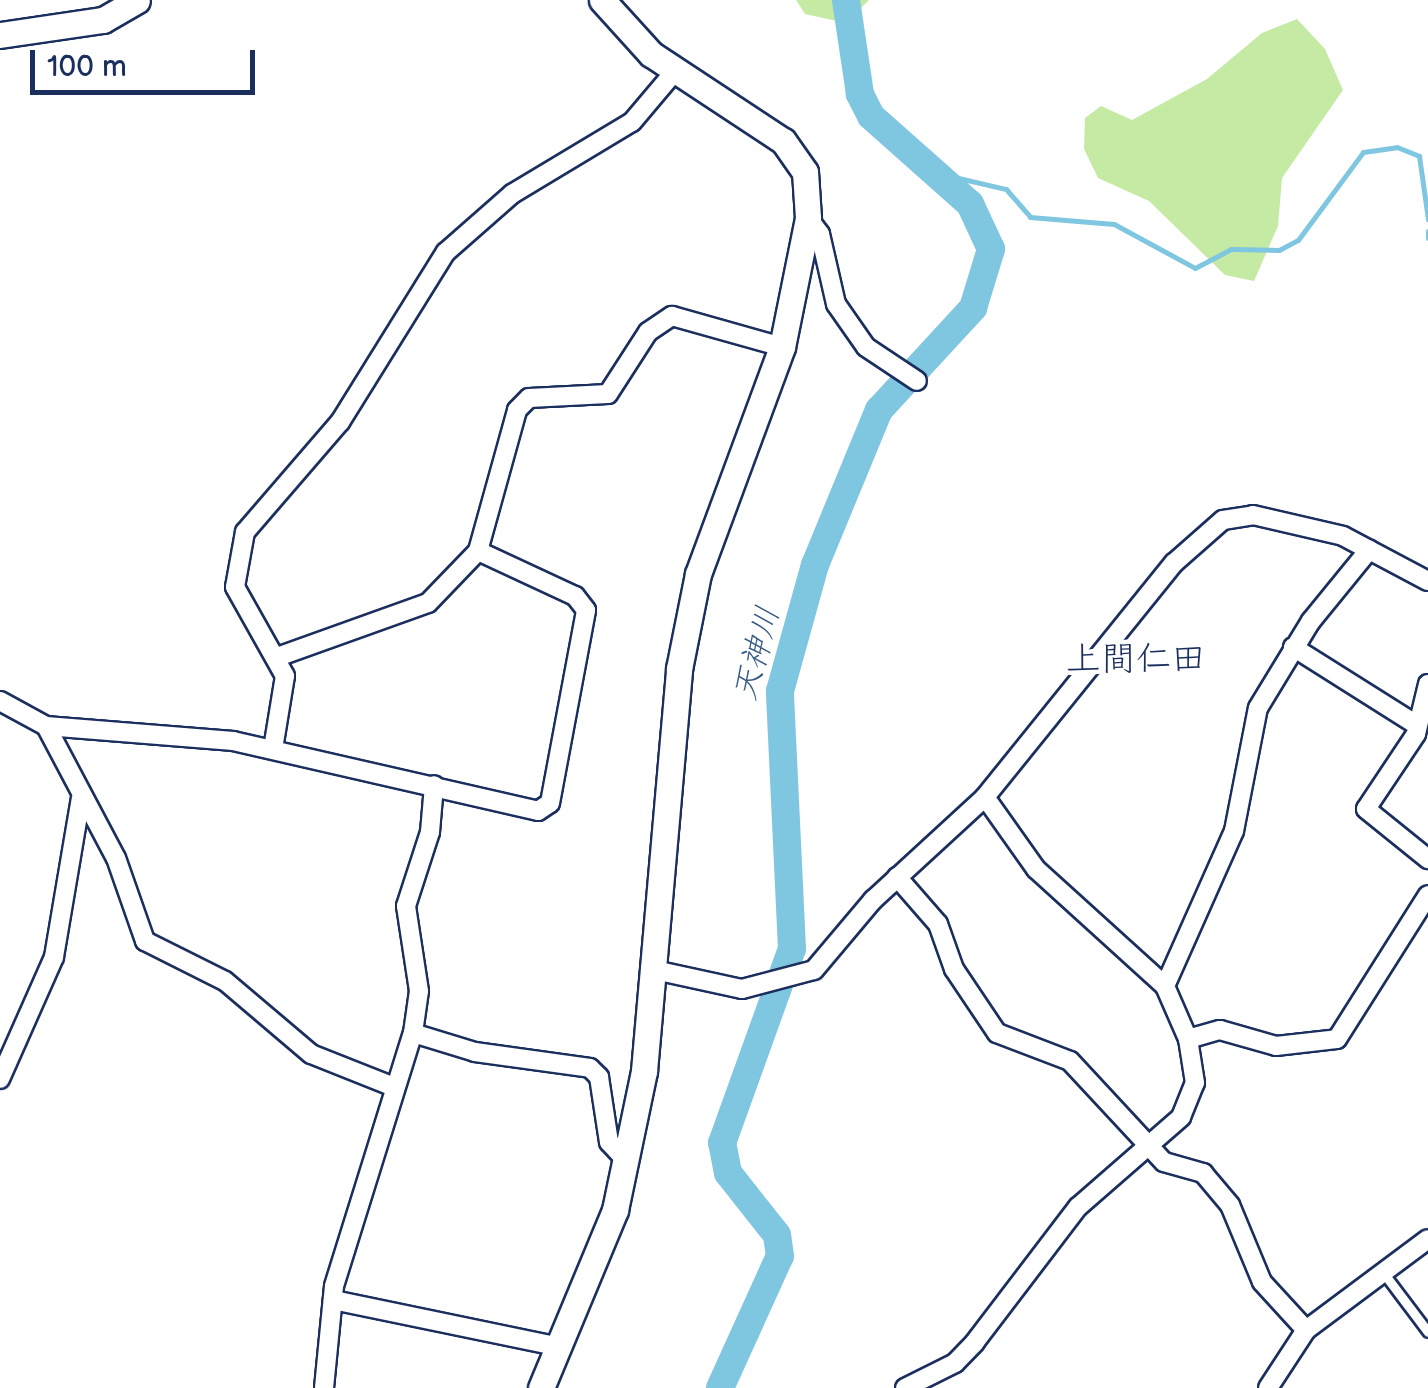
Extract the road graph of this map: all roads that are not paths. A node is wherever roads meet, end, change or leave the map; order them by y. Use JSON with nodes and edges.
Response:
{"nodes":[{"id":1,"x":138,"y":0,"type":"edge"},
{"id":2,"x":602,"y":0,"type":"edge"},
{"id":3,"x":0,"y":35,"type":"edge"},
{"id":4,"x":676,"y":70,"type":"junction"},
{"id":5,"x":808,"y":218,"type":"junction"},
{"id":6,"x":782,"y":348,"type":"junction"},
{"id":7,"x":918,"y":382,"type":"dead end"},
{"id":8,"x":1369,"y":550,"type":"junction"},
{"id":9,"x":478,"y":551,"type":"junction"},
{"id":10,"x":1428,"y":580,"type":"edge"},
{"id":11,"x":1293,"y":647,"type":"junction"},
{"id":12,"x":280,"y":656,"type":"junction"},
{"id":13,"x":1428,"y":684,"type":"edge"},
{"id":14,"x":0,"y":701,"type":"edge"},
{"id":15,"x":1417,"y":725,"type":"junction"},
{"id":16,"x":46,"y":726,"type":"junction"},
{"id":17,"x":273,"y":749,"type":"junction"},
{"id":18,"x":434,"y":785,"type":"junction"},
{"id":19,"x":985,"y":797,"type":"junction"},
{"id":20,"x":81,"y":798,"type":"junction"},
{"id":21,"x":1428,"y":859,"type":"edge"},
{"id":22,"x":898,"y":877,"type":"junction"},
{"id":23,"x":1428,"y":895,"type":"edge"},
{"id":24,"x":650,"y":970,"type":"junction"},
{"id":25,"x":1165,"y":986,"type":"junction"},
{"id":26,"x":413,"y":1034,"type":"junction"},
{"id":27,"x":1188,"y":1039,"type":"junction"},
{"id":28,"x":0,"y":1078,"type":"edge"},
{"id":29,"x":392,"y":1086,"type":"junction"},
{"id":30,"x":1150,"y":1146,"type":"junction"},
{"id":31,"x":626,"y":1160,"type":"junction"},
{"id":32,"x":1428,"y":1239,"type":"edge"},
{"id":33,"x":1381,"y":1268,"type":"junction"},
{"id":34,"x":333,"y":1300,"type":"junction"},
{"id":35,"x":1306,"y":1330,"type":"junction"},
{"id":36,"x":1428,"y":1332,"type":"edge"},
{"id":37,"x":556,"y":1346,"type":"junction"},
{"id":38,"x":324,"y":1388,"type":"edge"},
{"id":39,"x":541,"y":1388,"type":"edge"},
{"id":40,"x":905,"y":1388,"type":"edge"},
{"id":41,"x":1268,"y":1388,"type":"edge"}],
"edges":[{"from":1,"to":3,"type":"street"},
{"from":2,"to":4,"type":"street"},
{"from":4,"to":5,"type":"street"},
{"from":4,"to":12,"type":"street"},
{"from":5,"to":6,"type":"street"},
{"from":5,"to":7,"type":"street"},
{"from":6,"to":9,"type":"street"},
{"from":6,"to":24,"type":"street"},
{"from":8,"to":10,"type":"street"},
{"from":8,"to":11,"type":"street"},
{"from":8,"to":19,"type":"street"},
{"from":9,"to":12,"type":"street"},
{"from":9,"to":18,"type":"street"},
{"from":11,"to":15,"type":"street"},
{"from":11,"to":25,"type":"street"},
{"from":12,"to":17,"type":"street"},
{"from":13,"to":15,"type":"street"},
{"from":14,"to":16,"type":"street"},
{"from":15,"to":21,"type":"street"},
{"from":16,"to":17,"type":"street"},
{"from":16,"to":20,"type":"street"},
{"from":17,"to":18,"type":"street"},
{"from":18,"to":26,"type":"street"},
{"from":19,"to":22,"type":"street"},
{"from":19,"to":25,"type":"street"},
{"from":20,"to":28,"type":"street"},
{"from":20,"to":29,"type":"street"},
{"from":22,"to":24,"type":"street"},
{"from":22,"to":30,"type":"street"},
{"from":23,"to":27,"type":"street"},
{"from":24,"to":31,"type":"street"},
{"from":25,"to":27,"type":"street"},
{"from":26,"to":29,"type":"street"},
{"from":26,"to":31,"type":"street"},
{"from":27,"to":30,"type":"street"},
{"from":29,"to":34,"type":"street"},
{"from":30,"to":35,"type":"street"},
{"from":30,"to":40,"type":"street"},
{"from":31,"to":37,"type":"street"},
{"from":32,"to":33,"type":"street"},
{"from":33,"to":35,"type":"street"},
{"from":33,"to":36,"type":"lane"},
{"from":34,"to":37,"type":"street"},
{"from":34,"to":38,"type":"street"},
{"from":35,"to":41,"type":"street"},
{"from":37,"to":39,"type":"street"}]}
